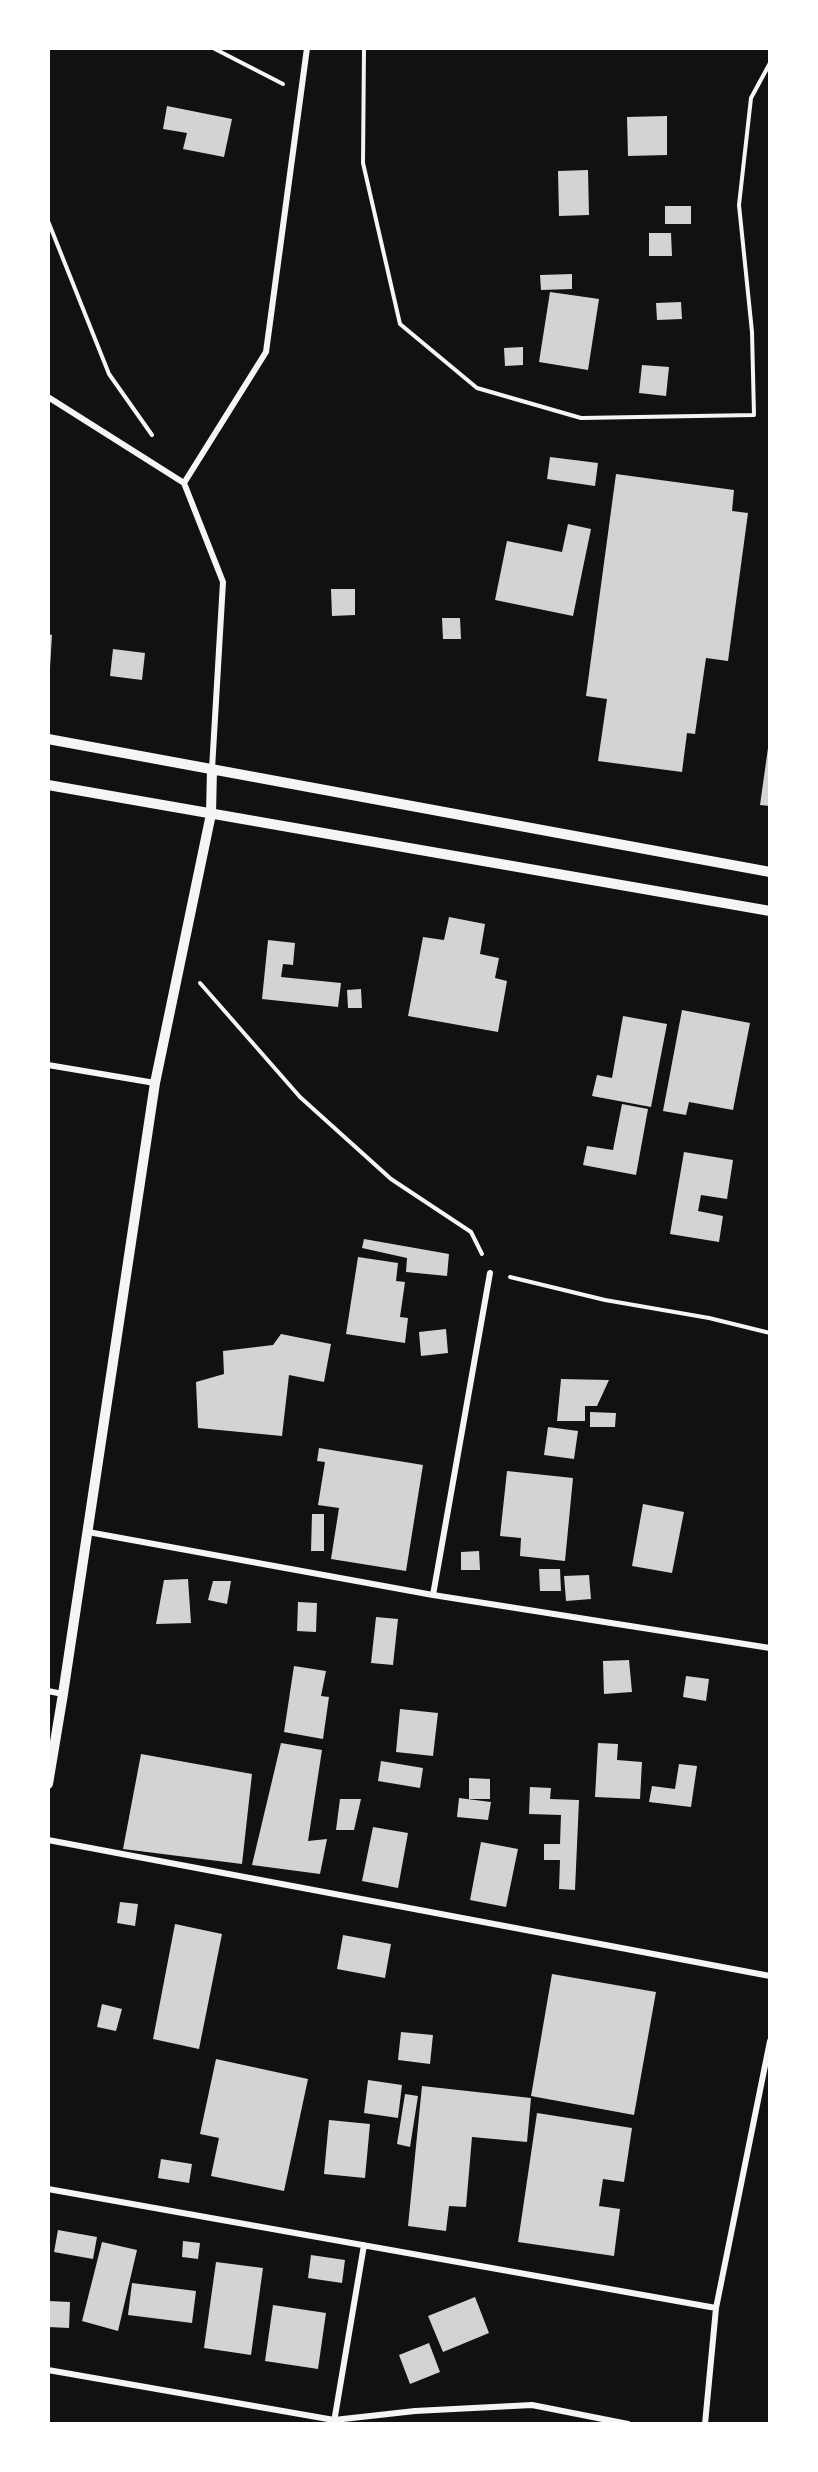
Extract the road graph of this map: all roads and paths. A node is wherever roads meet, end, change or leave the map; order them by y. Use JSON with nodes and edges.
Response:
{"nodes":[{"id":1,"x":213,"y":48,"type":"edge"},
{"id":2,"x":307,"y":48,"type":"edge"},
{"id":3,"x":364,"y":48,"type":"edge"},
{"id":4,"x":770,"y":63,"type":"edge"},
{"id":5,"x":299,"y":92,"type":"junction"},
{"id":6,"x":48,"y":221,"type":"edge"},
{"id":7,"x":48,"y":397,"type":"edge"},
{"id":8,"x":153,"y":437,"type":"dead end"},
{"id":9,"x":184,"y":483,"type":"junction"},
{"id":10,"x":48,"y":740,"type":"edge"},
{"id":11,"x":212,"y":769,"type":"junction"},
{"id":12,"x":48,"y":784,"type":"edge"},
{"id":13,"x":211,"y":814,"type":"junction"},
{"id":14,"x":770,"y":872,"type":"edge"},
{"id":15,"x":770,"y":911,"type":"edge"},
{"id":16,"x":180,"y":960,"type":"junction"},
{"id":17,"x":48,"y":1065,"type":"edge"},
{"id":18,"x":155,"y":1083,"type":"junction"},
{"id":19,"x":490,"y":1273,"type":"junction"},
{"id":20,"x":770,"y":1333,"type":"edge"},
{"id":21,"x":88,"y":1532,"type":"junction"},
{"id":22,"x":433,"y":1595,"type":"junction"},
{"id":23,"x":770,"y":1648,"type":"edge"},
{"id":24,"x":48,"y":1691,"type":"edge"},
{"id":25,"x":63,"y":1694,"type":"junction"},
{"id":26,"x":48,"y":1784,"type":"edge"},
{"id":27,"x":48,"y":1840,"type":"edge"},
{"id":28,"x":770,"y":1976,"type":"edge"},
{"id":29,"x":770,"y":2041,"type":"edge"},
{"id":30,"x":48,"y":2189,"type":"edge"},
{"id":31,"x":364,"y":2245,"type":"junction"},
{"id":32,"x":716,"y":2308,"type":"junction"},
{"id":33,"x":48,"y":2370,"type":"edge"},
{"id":34,"x":334,"y":2422,"type":"edge"},
{"id":35,"x":628,"y":2424,"type":"edge"},
{"id":36,"x":705,"y":2424,"type":"edge"}],
"edges":[{"from":1,"to":5,"type":"path"},
{"from":2,"to":5,"type":"street"},
{"from":3,"to":4,"type":"path"},
{"from":5,"to":9,"type":"street"},
{"from":6,"to":8,"type":"path"},
{"from":7,"to":9,"type":"street"},
{"from":9,"to":11,"type":"street"},
{"from":10,"to":11,"type":"street"},
{"from":11,"to":13,"type":"street"},
{"from":11,"to":14,"type":"street"},
{"from":12,"to":13,"type":"street"},
{"from":13,"to":15,"type":"street"},
{"from":13,"to":16,"type":"street"},
{"from":16,"to":18,"type":"street"},
{"from":16,"to":19,"type":"path"},
{"from":17,"to":18,"type":"street"},
{"from":18,"to":21,"type":"street"},
{"from":19,"to":20,"type":"path"},
{"from":19,"to":22,"type":"street"},
{"from":21,"to":22,"type":"street"},
{"from":21,"to":25,"type":"street"},
{"from":22,"to":23,"type":"street"},
{"from":24,"to":25,"type":"street"},
{"from":25,"to":26,"type":"street"},
{"from":27,"to":28,"type":"street"},
{"from":29,"to":32,"type":"street"},
{"from":30,"to":31,"type":"street"},
{"from":31,"to":32,"type":"street"},
{"from":31,"to":34,"type":"street"},
{"from":32,"to":36,"type":"street"},
{"from":33,"to":34,"type":"street"},
{"from":34,"to":35,"type":"street"}]}
